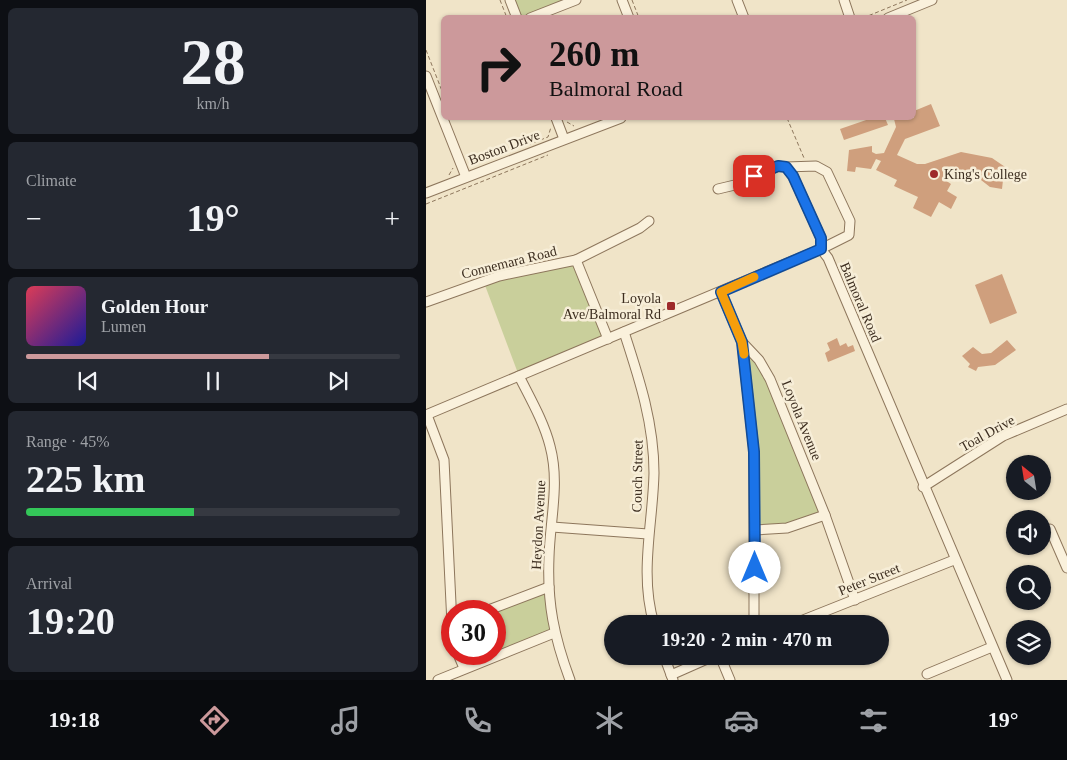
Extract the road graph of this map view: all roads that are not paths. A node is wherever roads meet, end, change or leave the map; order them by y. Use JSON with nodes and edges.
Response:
{"nodes":[{"id":1,"x":510,"y":0,"type":"edge"},
{"id":2,"x":576,"y":0,"type":"edge"},
{"id":3,"x":622,"y":0,"type":"edge"},
{"id":4,"x":737,"y":0,"type":"edge"},
{"id":5,"x":844,"y":0,"type":"edge"},
{"id":6,"x":932,"y":0,"type":"edge"},
{"id":7,"x":516,"y":15,"type":"edge"},
{"id":8,"x":538,"y":15,"type":"edge"},
{"id":9,"x":628,"y":15,"type":"edge"},
{"id":10,"x":743,"y":15,"type":"edge"},
{"id":11,"x":849,"y":15,"type":"edge"},
{"id":12,"x":895,"y":15,"type":"edge"},
{"id":13,"x":426,"y":76,"type":"edge"},
{"id":14,"x":441,"y":114,"type":"edge"},
{"id":15,"x":443,"y":120,"type":"edge"},
{"id":16,"x":616,"y":120,"type":"edge"},
{"id":17,"x":557,"y":121,"type":"edge"},
{"id":18,"x":564,"y":139,"type":"junction"},
{"id":19,"x":786,"y":167,"type":"junction"},
{"id":20,"x":466,"y":177,"type":"junction"},
{"id":21,"x":718,"y":189,"type":"dead end"},
{"id":22,"x":426,"y":193,"type":"edge"},
{"id":23,"x":649,"y":221,"type":"dead end"},
{"id":24,"x":821,"y":249,"type":"junction"},
{"id":25,"x":576,"y":260,"type":"junction"},
{"id":26,"x":721,"y":292,"type":"junction"},
{"id":27,"x":426,"y":302,"type":"edge"},
{"id":28,"x":624,"y":332,"type":"junction"},
{"id":29,"x":608,"y":339,"type":"junction"},
{"id":30,"x":742,"y":342,"type":"junction"},
{"id":31,"x":520,"y":376,"type":"junction"},
{"id":32,"x":1067,"y":410,"type":"edge"},
{"id":33,"x":426,"y":415,"type":"edge"},
{"id":34,"x":923,"y":487,"type":"junction"},
{"id":35,"x":826,"y":515,"type":"junction"},
{"id":36,"x":552,"y":528,"type":"junction"},
{"id":37,"x":755,"y":530,"type":"junction"},
{"id":38,"x":1051,"y":531,"type":"edge"},
{"id":39,"x":648,"y":534,"type":"junction"},
{"id":40,"x":1063,"y":549,"type":"edge"},
{"id":41,"x":954,"y":560,"type":"junction"},
{"id":42,"x":1067,"y":568,"type":"edge"},
{"id":43,"x":549,"y":587,"type":"junction"},
{"id":44,"x":451,"y":600,"type":"edge"},
{"id":45,"x":855,"y":600,"type":"junction"},
{"id":46,"x":506,"y":603,"type":"edge"},
{"id":47,"x":652,"y":615,"type":"edge"},
{"id":48,"x":754,"y":615,"type":"edge"},
{"id":49,"x":816,"y":615,"type":"edge"},
{"id":50,"x":554,"y":634,"type":"junction"},
{"id":51,"x":992,"y":647,"type":"junction"},
{"id":52,"x":463,"y":665,"type":"edge"},
{"id":53,"x":667,"y":665,"type":"edge"},
{"id":54,"x":696,"y":665,"type":"edge"},
{"id":55,"x":724,"y":665,"type":"edge"},
{"id":56,"x":464,"y":668,"type":"junction"},
{"id":57,"x":927,"y":674,"type":"dead end"},
{"id":58,"x":672,"y":677,"type":"edge"},
{"id":59,"x":438,"y":680,"type":"edge"},
{"id":60,"x":570,"y":680,"type":"edge"},
{"id":61,"x":730,"y":680,"type":"edge"},
{"id":62,"x":1006,"y":680,"type":"edge"}],
"edges":[{"from":1,"to":7,"type":"street"},
{"from":2,"to":8,"type":"street"},
{"from":3,"to":9,"type":"street"},
{"from":4,"to":10,"type":"street"},
{"from":5,"to":11,"type":"street"},
{"from":6,"to":12,"type":"street"},
{"from":13,"to":14,"type":"street"},
{"from":15,"to":20,"type":"street"},
{"from":16,"to":18,"type":"street","name":"Boston Drive"},
{"from":17,"to":18,"type":"street"},
{"from":18,"to":20,"type":"street","name":"Boston Drive"},
{"from":19,"to":21,"type":"street"},
{"from":19,"to":24,"type":"street","name":"Balmoral Road"},
{"from":19,"to":24,"type":"street"},
{"from":20,"to":22,"type":"street","name":"Boston Drive"},
{"from":23,"to":25,"type":"street"},
{"from":24,"to":26,"type":"street"},
{"from":24,"to":34,"type":"street","name":"Balmoral Road"},
{"from":25,"to":27,"type":"street","name":"Connemara Road"},
{"from":25,"to":29,"type":"street","name":"Connemara Road"},
{"from":26,"to":28,"type":"street"},
{"from":26,"to":30,"type":"street","name":"Loyola Avenue"},
{"from":28,"to":29,"type":"street"},
{"from":28,"to":39,"type":"street","name":"Couch Street"},
{"from":29,"to":31,"type":"street"},
{"from":30,"to":35,"type":"street","name":"Loyola Avenue"},
{"from":30,"to":37,"type":"street","name":"Loyola Avenue"},
{"from":31,"to":33,"type":"street"},
{"from":31,"to":36,"type":"street","name":"Heydon Avenue"},
{"from":32,"to":34,"type":"street","name":"Toal Drive"},
{"from":33,"to":44,"type":"street"},
{"from":34,"to":41,"type":"street","name":"Balmoral Road"},
{"from":35,"to":37,"type":"street"},
{"from":35,"to":45,"type":"street","name":"Loyola Avenue"},
{"from":36,"to":39,"type":"street"},
{"from":36,"to":43,"type":"street","name":"Heydon Avenue"},
{"from":37,"to":48,"type":"street","name":"Loyola Avenue"},
{"from":38,"to":40,"type":"street"},
{"from":39,"to":47,"type":"street","name":"Couch Street"},
{"from":40,"to":42,"type":"street"},
{"from":41,"to":45,"type":"street","name":"Peter Street"},
{"from":41,"to":51,"type":"street","name":"Balmoral Road"},
{"from":43,"to":46,"type":"street"},
{"from":43,"to":50,"type":"street","name":"Heydon Avenue"},
{"from":45,"to":49,"type":"street","name":"Peter Street"},
{"from":50,"to":56,"type":"street"},
{"from":50,"to":60,"type":"street","name":"Heydon Avenue"},
{"from":51,"to":57,"type":"street"},
{"from":51,"to":62,"type":"street","name":"Balmoral Road"},
{"from":52,"to":56,"type":"street"},
{"from":53,"to":58,"type":"street"},
{"from":54,"to":58,"type":"street"},
{"from":55,"to":61,"type":"street"},
{"from":56,"to":59,"type":"street"}]}
